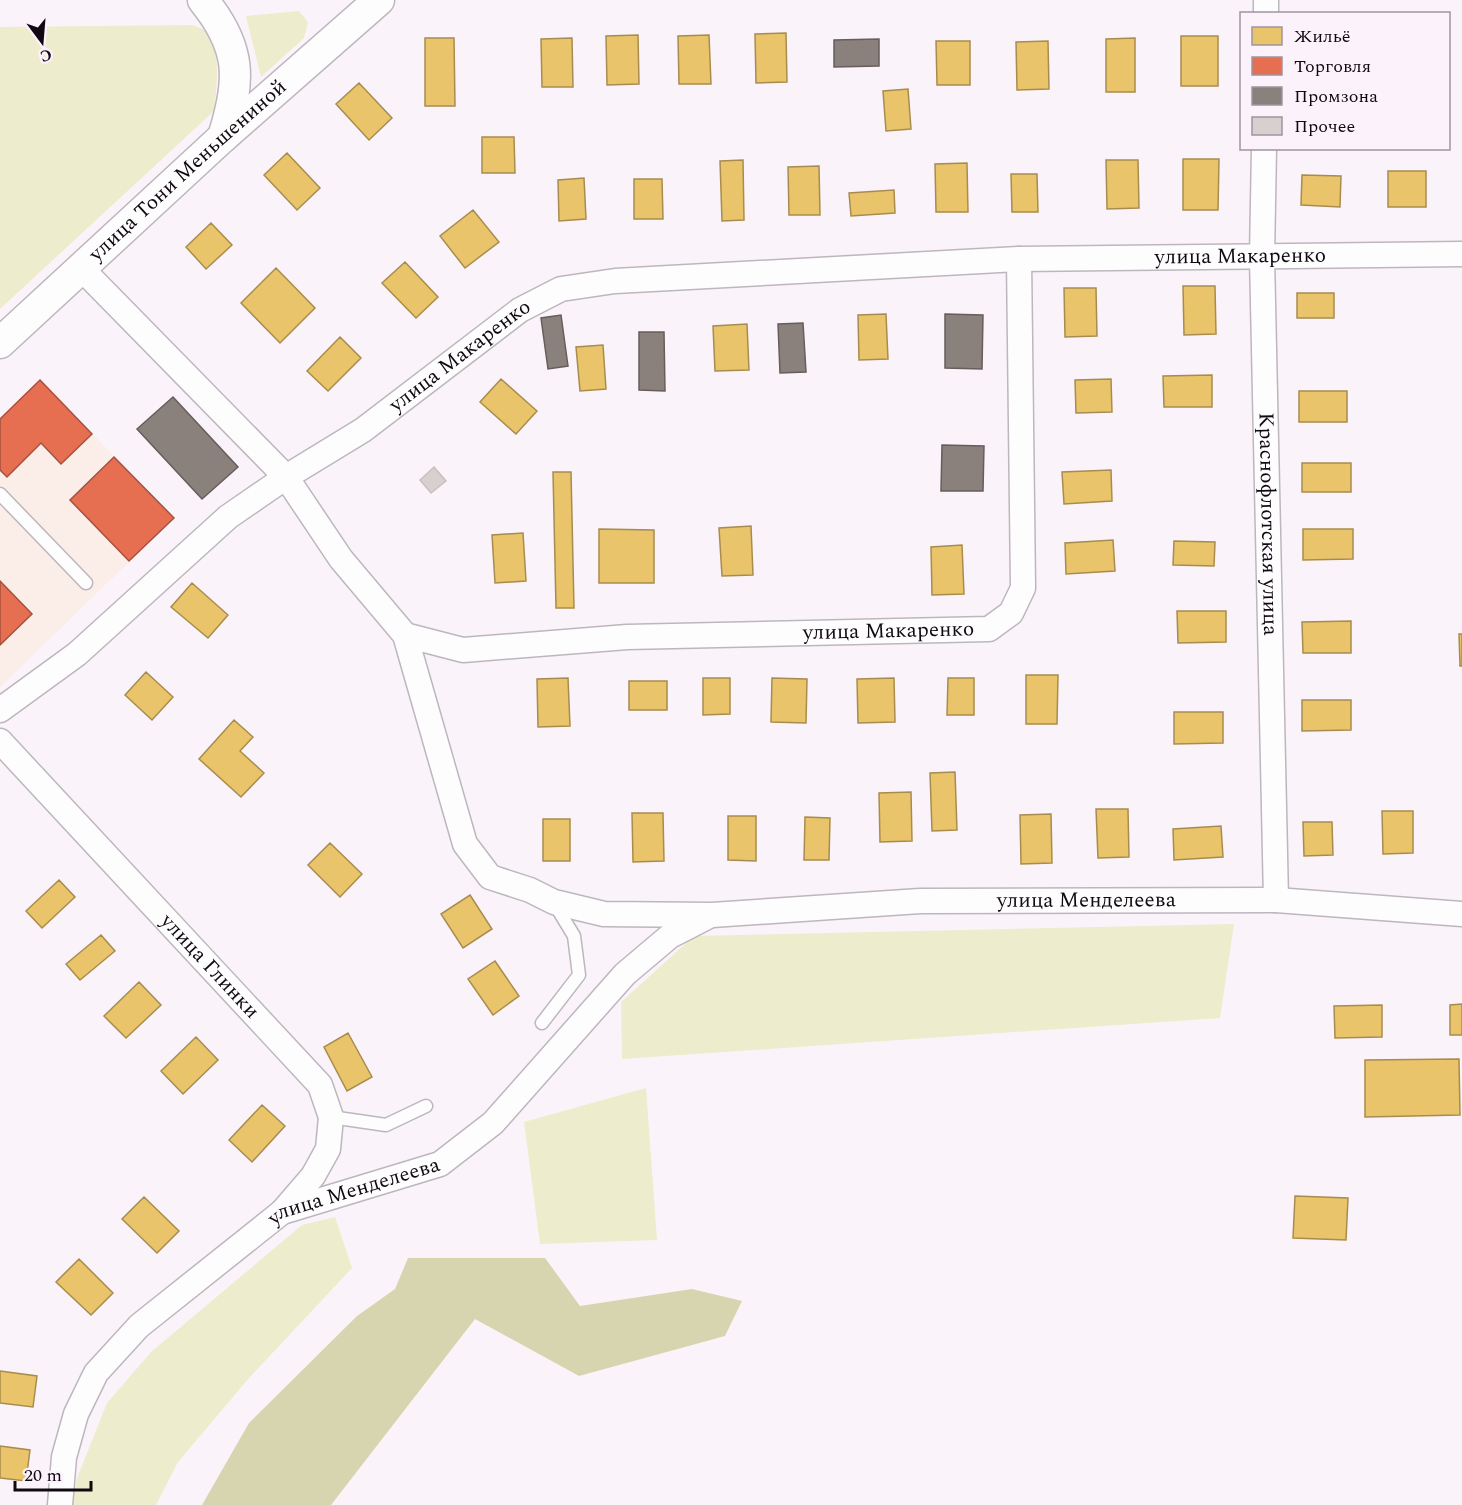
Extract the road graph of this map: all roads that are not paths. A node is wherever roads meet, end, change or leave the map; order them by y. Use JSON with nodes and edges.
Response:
{"nodes":[{"id":1,"x":203,"y":0,"type":"edge"},
{"id":2,"x":379,"y":0,"type":"edge"},
{"id":3,"x":223,"y":137,"type":"junction"},
{"id":4,"x":1264,"y":150,"type":"edge"},
{"id":5,"x":1462,"y":254,"type":"edge"},
{"id":6,"x":1262,"y":257,"type":"junction"},
{"id":7,"x":1019,"y":258,"type":"junction"},
{"id":8,"x":81,"y":268,"type":"junction"},
{"id":9,"x":0,"y":343,"type":"edge"},
{"id":10,"x":286,"y":477,"type":"junction"},
{"id":11,"x":0,"y":494,"type":"edge"},
{"id":12,"x":86,"y":583,"type":"dead end"},
{"id":13,"x":405,"y":635,"type":"junction"},
{"id":14,"x":0,"y":710,"type":"edge"},
{"id":15,"x":0,"y":741,"type":"edge"},
{"id":16,"x":1276,"y":900,"type":"junction"},
{"id":17,"x":554,"y":902,"type":"junction"},
{"id":18,"x":1462,"y":914,"type":"edge"},
{"id":19,"x":712,"y":915,"type":"junction"},
{"id":20,"x":542,"y":1023,"type":"dead end"},
{"id":21,"x":426,"y":1107,"type":"dead end"},
{"id":22,"x":331,"y":1117,"type":"junction"},
{"id":23,"x":282,"y":1212,"type":"junction"},
{"id":24,"x":60,"y":1505,"type":"edge"}],
"edges":[{"from":1,"to":3,"type":"street"},
{"from":2,"to":3,"type":"street","name":"улица Тони Меньшениной"},
{"from":3,"to":8,"type":"street","name":"улица Тони Меньшениной"},
{"from":4,"to":6,"type":"street","name":"Краснофлотская улица"},
{"from":5,"to":6,"type":"street","name":"улица Макаренко"},
{"from":6,"to":7,"type":"street","name":"улица Макаренко"},
{"from":6,"to":16,"type":"street","name":"Краснофлотская улица"},
{"from":7,"to":10,"type":"street","name":"улица Макаренко"},
{"from":7,"to":13,"type":"street","name":"улица Макаренко"},
{"from":8,"to":9,"type":"street","name":"улица Тони Меньшениной"},
{"from":8,"to":10,"type":"street"},
{"from":10,"to":13,"type":"street"},
{"from":10,"to":14,"type":"street","name":"улица Макаренко"},
{"from":11,"to":12,"type":"lane"},
{"from":13,"to":17,"type":"street","name":"улица Менделеева"},
{"from":15,"to":22,"type":"street","name":"улица Глинки"},
{"from":16,"to":18,"type":"street","name":"улица Менделеева"},
{"from":16,"to":19,"type":"street","name":"улица Менделеева"},
{"from":17,"to":19,"type":"street","name":"улица Менделеева"},
{"from":17,"to":20,"type":"lane"},
{"from":19,"to":23,"type":"street","name":"улица Менделеева"},
{"from":21,"to":22,"type":"lane"},
{"from":22,"to":23,"type":"street","name":"улица Глинки"},
{"from":23,"to":24,"type":"street","name":"улица Менделеева"}]}
